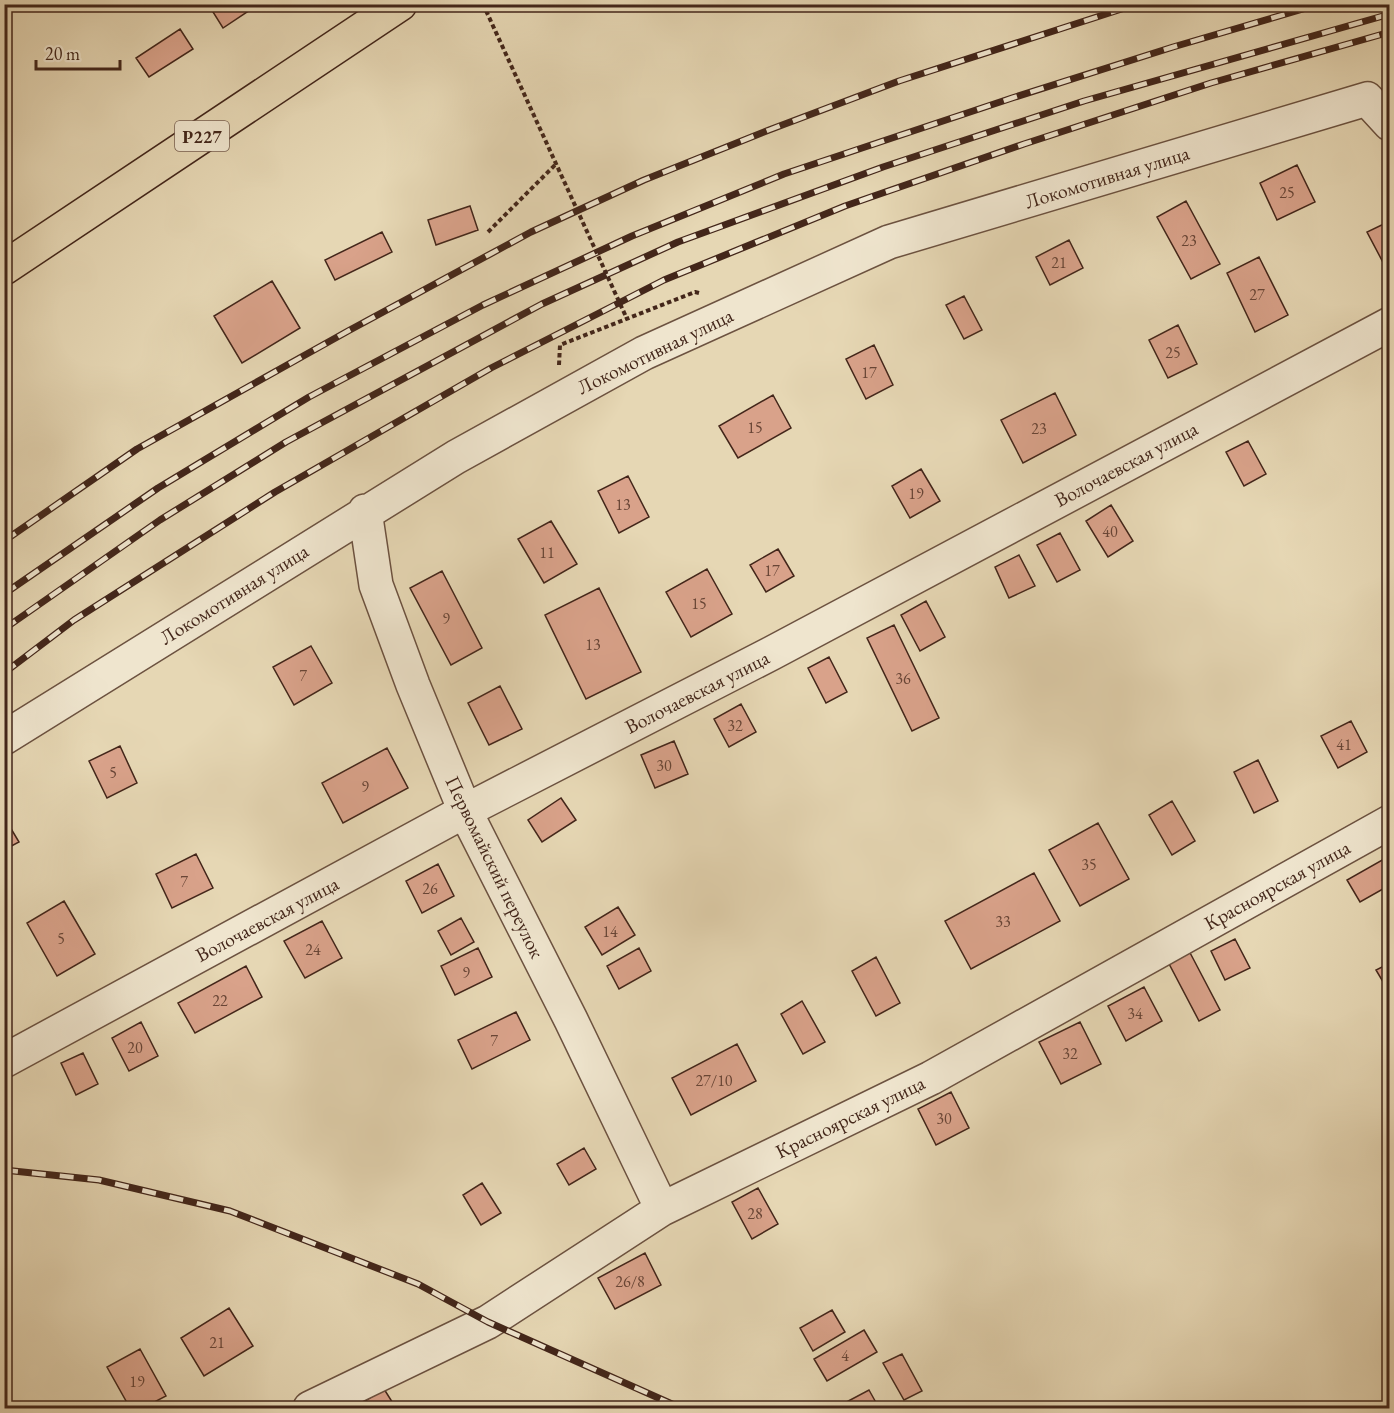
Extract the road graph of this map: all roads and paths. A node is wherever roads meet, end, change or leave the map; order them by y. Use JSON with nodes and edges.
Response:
{"nodes":[{"id":1,"x":400,"y":4,"type":"edge"},
{"id":2,"x":483,"y":4,"type":"edge"},
{"id":3,"x":1389,"y":124,"type":"edge"},
{"id":4,"x":556,"y":164,"type":"junction"},
{"id":5,"x":488,"y":232,"type":"dead end"},
{"id":6,"x":4,"y":268,"type":"edge"},
{"id":7,"x":695,"y":292,"type":"dead end"},
{"id":8,"x":627,"y":319,"type":"junction"},
{"id":9,"x":1389,"y":324,"type":"edge"},
{"id":10,"x":560,"y":345,"type":"dead end"},
{"id":11,"x":365,"y":512,"type":"junction"},
{"id":12,"x":4,"y":738,"type":"edge"},
{"id":13,"x":465,"y":812,"type":"junction"},
{"id":14,"x":1389,"y":822,"type":"edge"},
{"id":15,"x":4,"y":1061,"type":"edge"},
{"id":16,"x":662,"y":1209,"type":"junction"},
{"id":17,"x":310,"y":1408,"type":"edge"}],
"edges":[{"from":1,"to":6,"type":"main road","number":"Р227"},
{"from":2,"to":4,"type":"path","bridge":true},
{"from":3,"to":11,"type":"street","name":"Локомотивная улица"},
{"from":4,"to":5,"type":"path"},
{"from":4,"to":8,"type":"path","bridge":true},
{"from":7,"to":8,"type":"path"},
{"from":8,"to":10,"type":"path"},
{"from":9,"to":13,"type":"street","name":"Волочаевская улица"},
{"from":11,"to":12,"type":"street","name":"Локомотивная улица"},
{"from":11,"to":13,"type":"street","name":"Первомайский переулок"},
{"from":13,"to":15,"type":"street","name":"Волочаевская улица"},
{"from":13,"to":16,"type":"street","name":"Первомайский переулок"},
{"from":14,"to":16,"type":"street","name":"Красноярская улица"},
{"from":16,"to":17,"type":"street","name":"Красноярская улица"}]}
